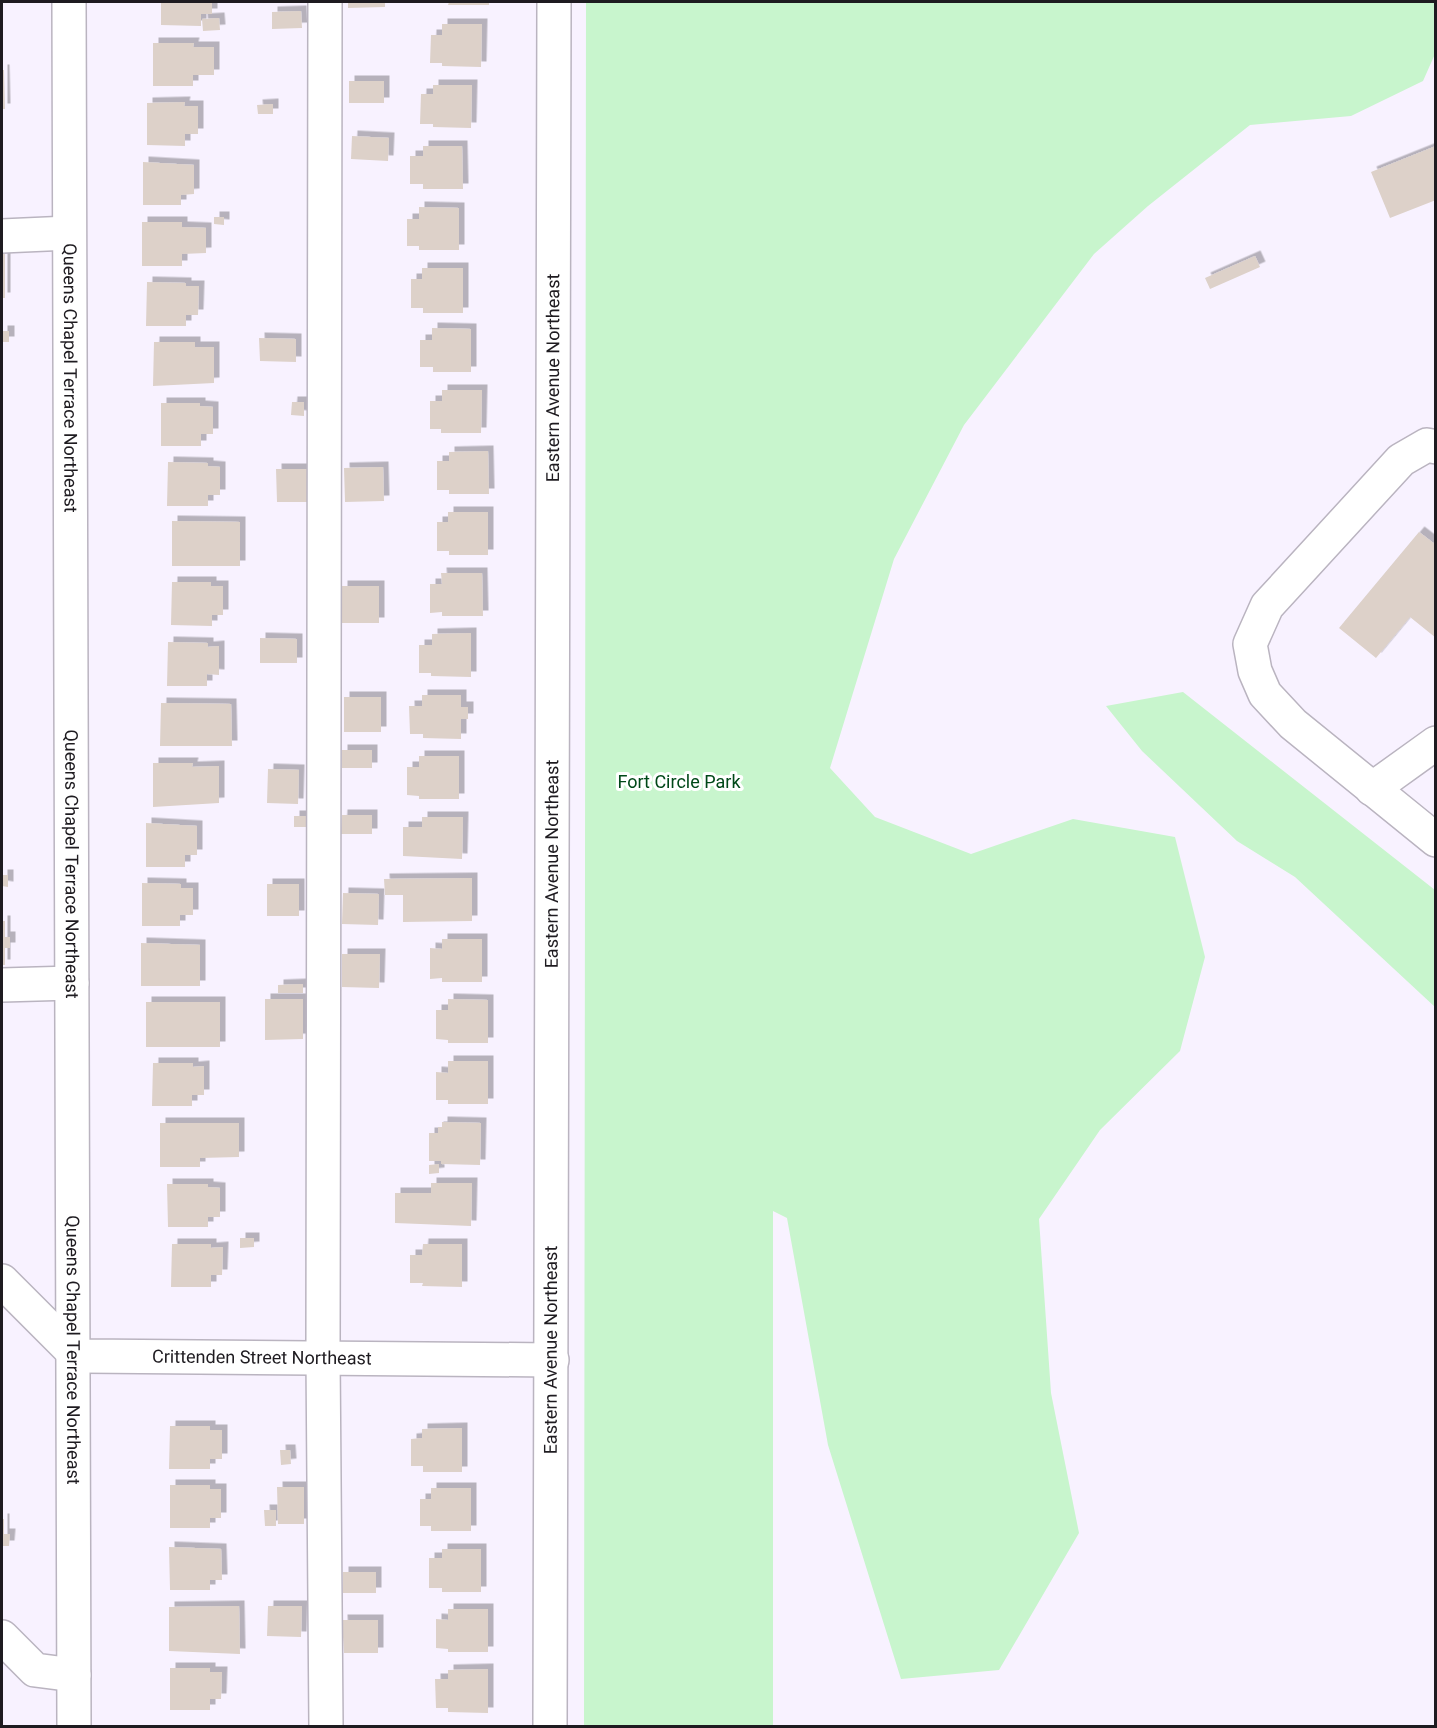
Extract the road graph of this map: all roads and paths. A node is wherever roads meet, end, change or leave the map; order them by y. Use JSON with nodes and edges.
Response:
{"nodes":[{"id":1,"x":69,"y":2,"type":"edge"},
{"id":2,"x":326,"y":2,"type":"edge"},
{"id":3,"x":554,"y":2,"type":"edge"},
{"id":4,"x":69,"y":232,"type":"junction"},
{"id":5,"x":2,"y":236,"type":"edge"},
{"id":6,"x":1436,"y":447,"type":"edge"},
{"id":7,"x":1436,"y":742,"type":"edge"},
{"id":8,"x":1372,"y":789,"type":"junction"},
{"id":9,"x":1436,"y":840,"type":"edge"},
{"id":10,"x":72,"y":983,"type":"junction"},
{"id":11,"x":2,"y":985,"type":"edge"},
{"id":12,"x":2,"y":1281,"type":"edge"},
{"id":13,"x":73,"y":1352,"type":"junction"},
{"id":14,"x":323,"y":1357,"type":"junction"},
{"id":15,"x":552,"y":1360,"type":"junction"},
{"id":16,"x":2,"y":1637,"type":"edge"},
{"id":17,"x":74,"y":1675,"type":"junction"},
{"id":18,"x":74,"y":1726,"type":"edge"},
{"id":19,"x":326,"y":1726,"type":"edge"},
{"id":20,"x":550,"y":1726,"type":"edge"}],
"edges":[{"from":1,"to":4,"type":"street","name":"Queens Chapel Terrace Northeast"},
{"from":2,"to":14,"type":"street"},
{"from":3,"to":15,"type":"street","name":"Eastern Avenue Northeast"},
{"from":4,"to":5,"type":"street"},
{"from":4,"to":10,"type":"street","name":"Queens Chapel Terrace Northeast"},
{"from":6,"to":8,"type":"street"},
{"from":7,"to":8,"type":"street"},
{"from":8,"to":9,"type":"street"},
{"from":10,"to":11,"type":"street"},
{"from":10,"to":13,"type":"street","name":"Queens Chapel Terrace Northeast"},
{"from":12,"to":13,"type":"street"},
{"from":13,"to":14,"type":"street","name":"Crittenden Street Northeast"},
{"from":13,"to":17,"type":"street","name":"Queens Chapel Terrace Northeast"},
{"from":14,"to":15,"type":"street","name":"Crittenden Street Northeast"},
{"from":14,"to":19,"type":"street"},
{"from":15,"to":20,"type":"street","name":"Eastern Avenue Northeast"},
{"from":16,"to":17,"type":"street"},
{"from":17,"to":18,"type":"street","name":"Queens Chapel Terrace Northeast"}]}
